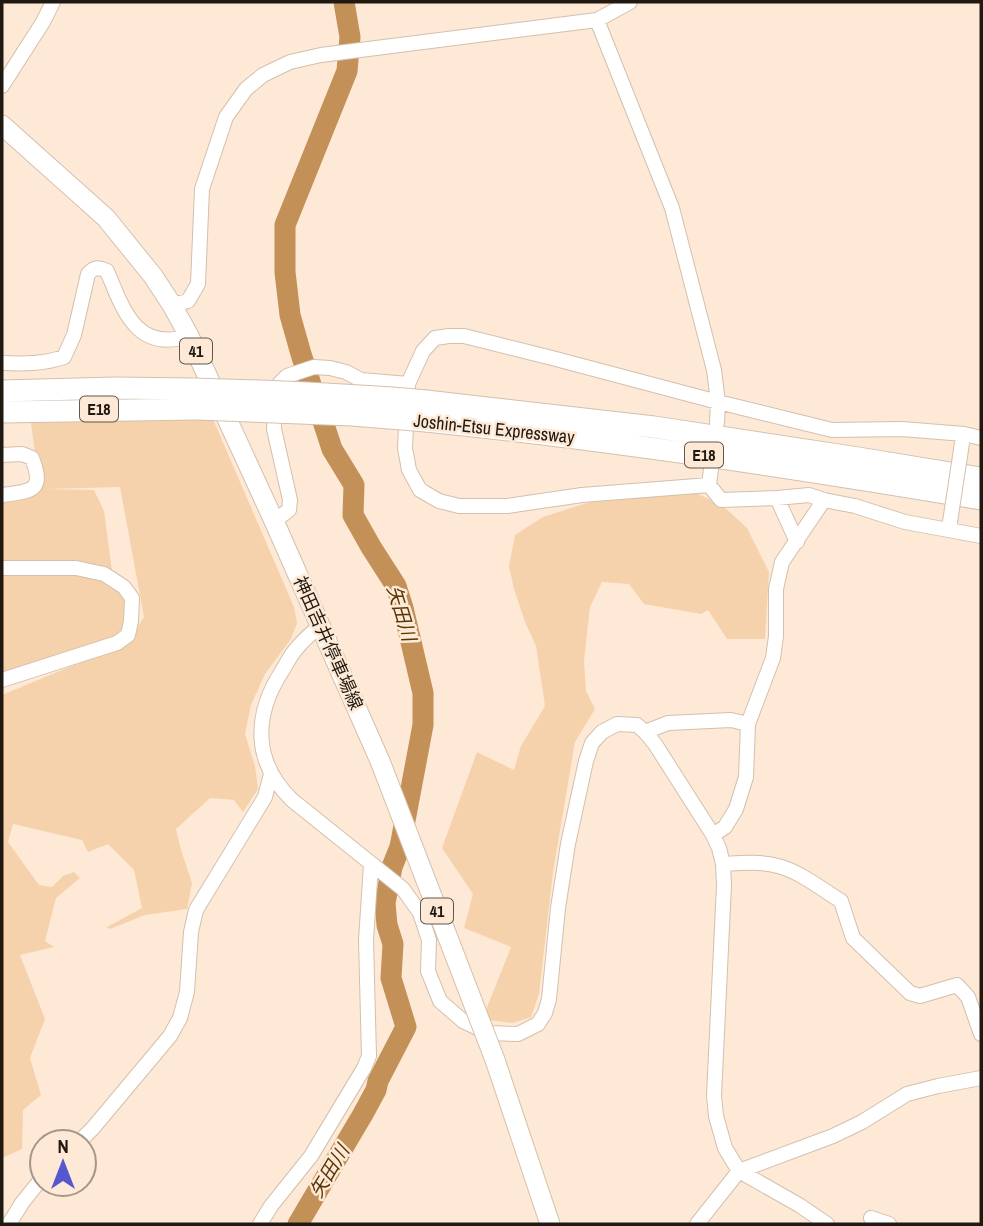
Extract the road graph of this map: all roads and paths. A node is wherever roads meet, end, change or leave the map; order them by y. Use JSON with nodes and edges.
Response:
{"nodes":[{"id":1,"x":53,"y":2,"type":"edge"},
{"id":2,"x":630,"y":2,"type":"edge"},
{"id":3,"x":597,"y":20,"type":"junction"},
{"id":4,"x":2,"y":86,"type":"edge"},
{"id":5,"x":2,"y":125,"type":"edge"},
{"id":6,"x":172,"y":305,"type":"junction"},
{"id":7,"x":189,"y":335,"type":"junction"},
{"id":8,"x":2,"y":363,"type":"edge"},
{"id":9,"x":408,"y":384,"type":"junction"},
{"id":10,"x":2,"y":391,"type":"edge"},
{"id":11,"x":195,"y":399,"type":"junction"},
{"id":12,"x":718,"y":402,"type":"junction"},
{"id":13,"x":426,"y":411,"type":"junction"},
{"id":14,"x":2,"y":412,"type":"edge"},
{"id":15,"x":717,"y":423,"type":"dead end"},
{"id":16,"x":963,"y":438,"type":"junction"},
{"id":17,"x":981,"y":438,"type":"edge"},
{"id":18,"x":2,"y":455,"type":"edge"},
{"id":19,"x":711,"y":469,"type":"dead end"},
{"id":20,"x":981,"y":478,"type":"edge"},
{"id":21,"x":709,"y":485,"type":"junction"},
{"id":22,"x":2,"y":495,"type":"edge"},
{"id":23,"x":778,"y":498,"type":"junction"},
{"id":24,"x":981,"y":499,"type":"edge"},
{"id":25,"x":824,"y":500,"type":"junction"},
{"id":26,"x":274,"y":521,"type":"junction"},
{"id":27,"x":949,"y":526,"type":"junction"},
{"id":28,"x":981,"y":536,"type":"edge"},
{"id":29,"x":797,"y":542,"type":"junction"},
{"id":30,"x":2,"y":568,"type":"edge"},
{"id":31,"x":321,"y":625,"type":"junction"},
{"id":32,"x":2,"y":680,"type":"edge"},
{"id":33,"x":748,"y":724,"type":"junction"},
{"id":34,"x":645,"y":732,"type":"junction"},
{"id":35,"x":271,"y":774,"type":"junction"},
{"id":36,"x":713,"y":835,"type":"junction"},
{"id":37,"x":723,"y":864,"type":"junction"},
{"id":38,"x":376,"y":868,"type":"junction"},
{"id":39,"x":981,"y":1034,"type":"edge"},
{"id":40,"x":981,"y":1078,"type":"edge"},
{"id":41,"x":93,"y":1128,"type":"edge"},
{"id":42,"x":739,"y":1171,"type":"junction"},
{"id":43,"x":28,"y":1196,"type":"edge"},
{"id":44,"x":871,"y":1218,"type":"dead end"},
{"id":45,"x":9,"y":1224,"type":"edge"},
{"id":46,"x":260,"y":1224,"type":"edge"},
{"id":47,"x":550,"y":1224,"type":"edge"},
{"id":48,"x":697,"y":1224,"type":"edge"},
{"id":49,"x":827,"y":1224,"type":"edge"},
{"id":50,"x":889,"y":1224,"type":"edge"}],
"edges":[{"from":1,"to":4,"type":"street"},
{"from":2,"to":3,"type":"street"},
{"from":3,"to":6,"type":"street"},
{"from":3,"to":12,"type":"street"},
{"from":5,"to":6,"type":"main road","name":"神田吉井停車場線","number":"41"},
{"from":6,"to":7,"type":"main road","name":"神田吉井停車場線","number":"41"},
{"from":7,"to":8,"type":"street"},
{"from":7,"to":26,"type":"main road","name":"神田吉井停車場線","number":"41"},
{"from":9,"to":12,"type":"street"},
{"from":9,"to":21,"type":"street"},
{"from":9,"to":26,"type":"street"},
{"from":10,"to":11,"type":"highway","name":"Joshin-Etsu Expressway","number":"E18"},
{"from":11,"to":13,"type":"highway","name":"Joshin-Etsu Expressway","number":"E18","bridge":true},
{"from":11,"to":14,"type":"highway","name":"Joshin-Etsu Expressway","number":"E18"},
{"from":12,"to":15,"type":"street"},
{"from":12,"to":16,"type":"street"},
{"from":13,"to":20,"type":"highway","name":"Joshin-Etsu Expressway","number":"E18"},
{"from":13,"to":24,"type":"highway","name":"Joshin-Etsu Expressway","number":"E18"},
{"from":16,"to":17,"type":"street"},
{"from":16,"to":27,"type":"street","bridge":true},
{"from":18,"to":22,"type":"street"},
{"from":19,"to":21,"type":"street"},
{"from":21,"to":23,"type":"street"},
{"from":23,"to":25,"type":"street"},
{"from":23,"to":29,"type":"street"},
{"from":25,"to":27,"type":"street"},
{"from":25,"to":29,"type":"street"},
{"from":26,"to":31,"type":"main road","name":"神田吉井停車場線","number":"41"},
{"from":27,"to":28,"type":"street"},
{"from":29,"to":33,"type":"street"},
{"from":30,"to":32,"type":"street"},
{"from":31,"to":35,"type":"street"},
{"from":31,"to":47,"type":"main road","name":"神田吉井停車場線","number":"41","bridge":true},
{"from":33,"to":34,"type":"street"},
{"from":33,"to":36,"type":"street"},
{"from":34,"to":36,"type":"street"},
{"from":34,"to":38,"type":"street"},
{"from":35,"to":38,"type":"street"},
{"from":35,"to":41,"type":"street"},
{"from":36,"to":37,"type":"street"},
{"from":37,"to":39,"type":"street"},
{"from":37,"to":42,"type":"street"},
{"from":38,"to":46,"type":"street"},
{"from":40,"to":42,"type":"street"},
{"from":42,"to":48,"type":"street"},
{"from":42,"to":49,"type":"street"},
{"from":43,"to":45,"type":"street"},
{"from":44,"to":50,"type":"street"}]}
